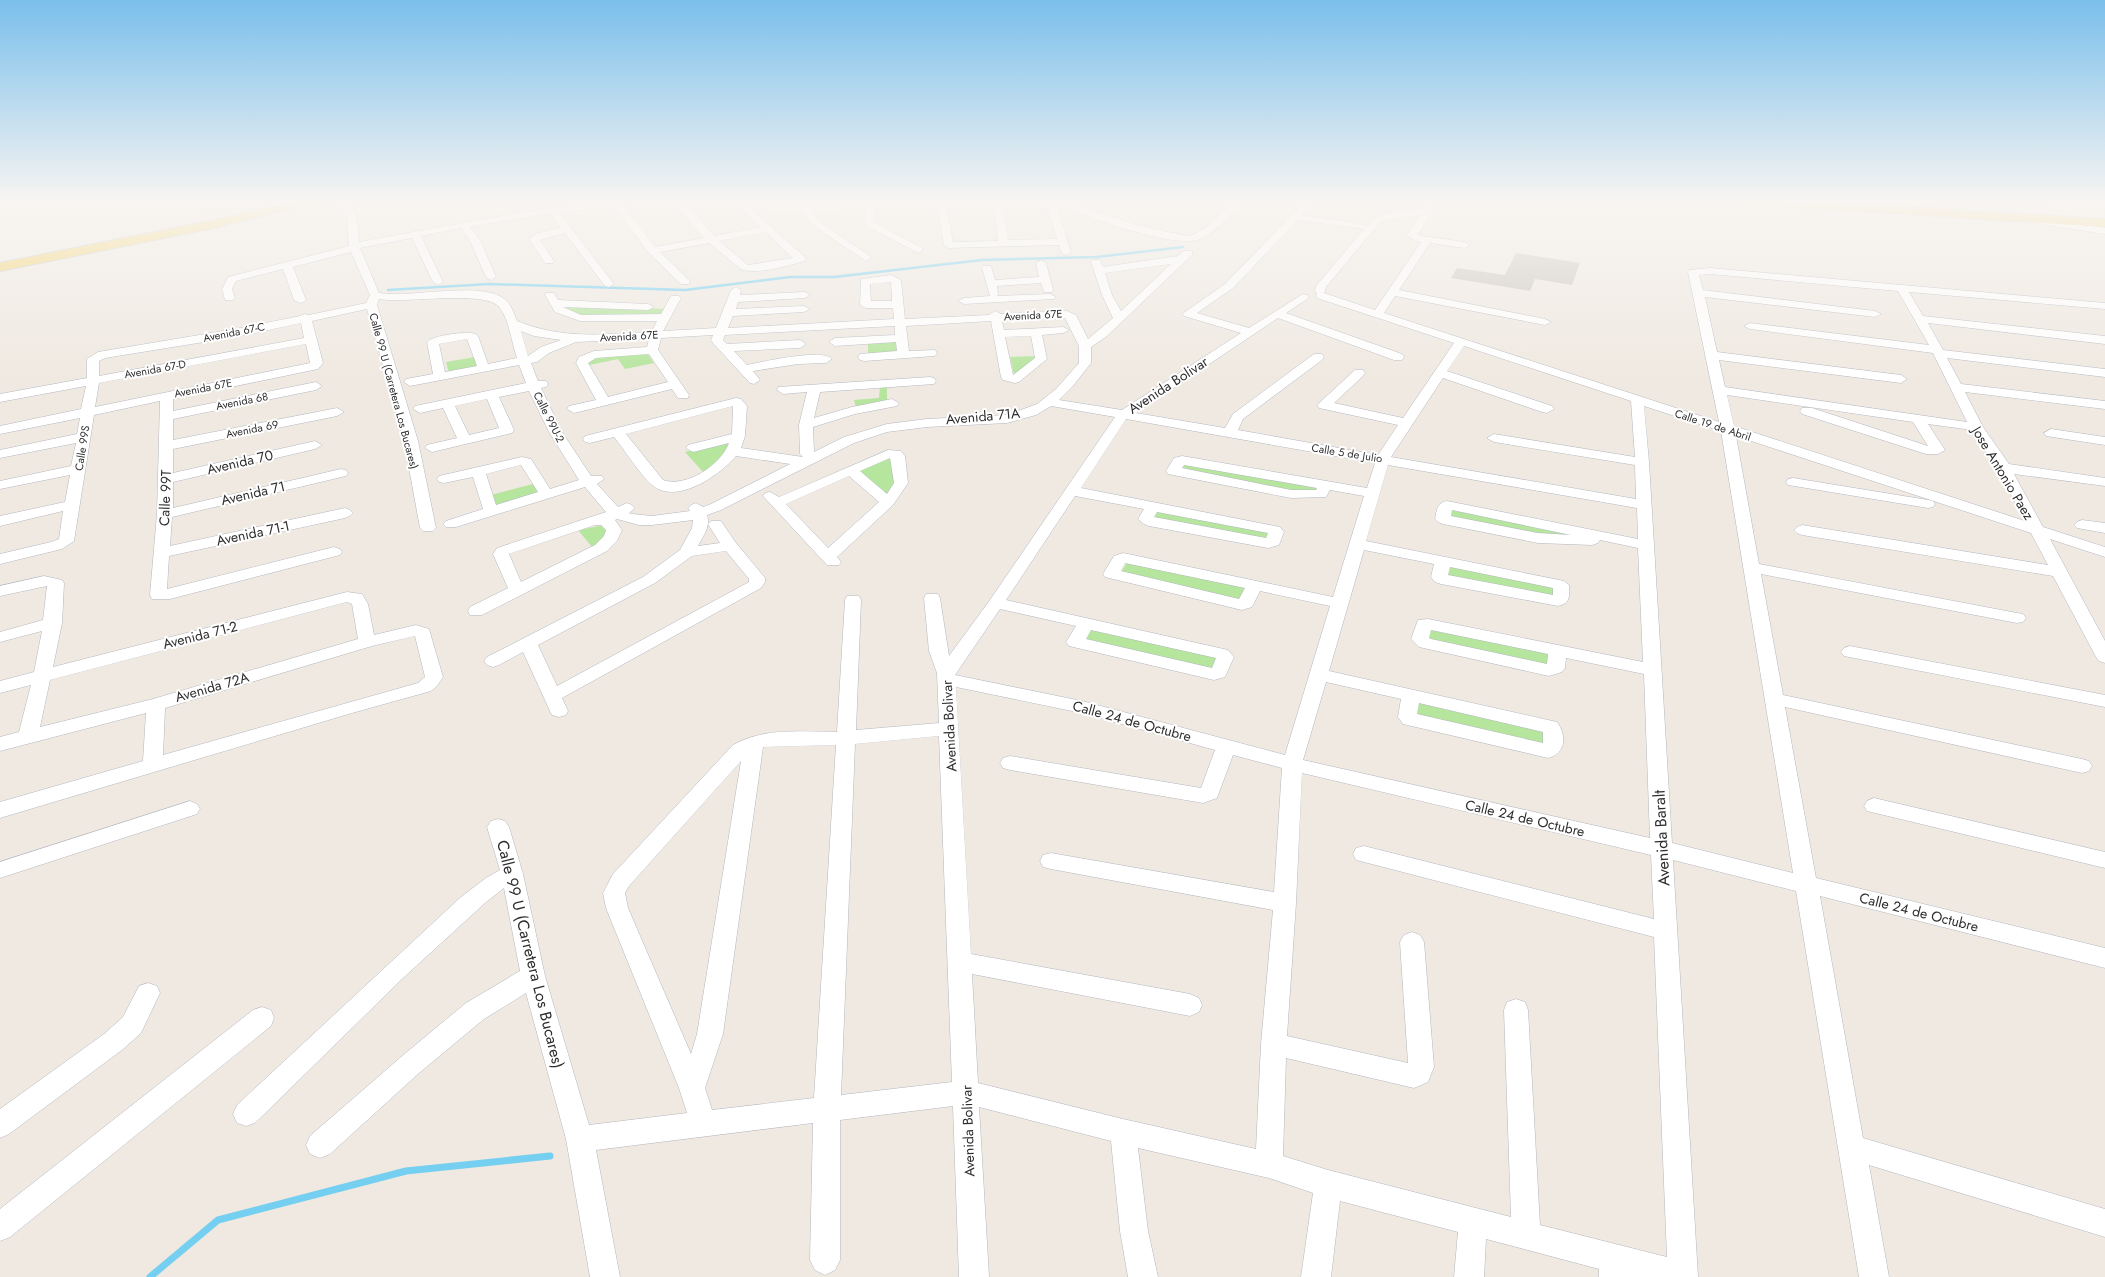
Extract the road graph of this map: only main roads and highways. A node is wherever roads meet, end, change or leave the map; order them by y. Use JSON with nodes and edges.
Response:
{"nodes":[{"id":1,"x":34,"y":260,"type":"edge"},
{"id":2,"x":0,"y":267,"type":"edge"}],
"edges":[{"from":1,"to":2,"type":"main road"}]}
